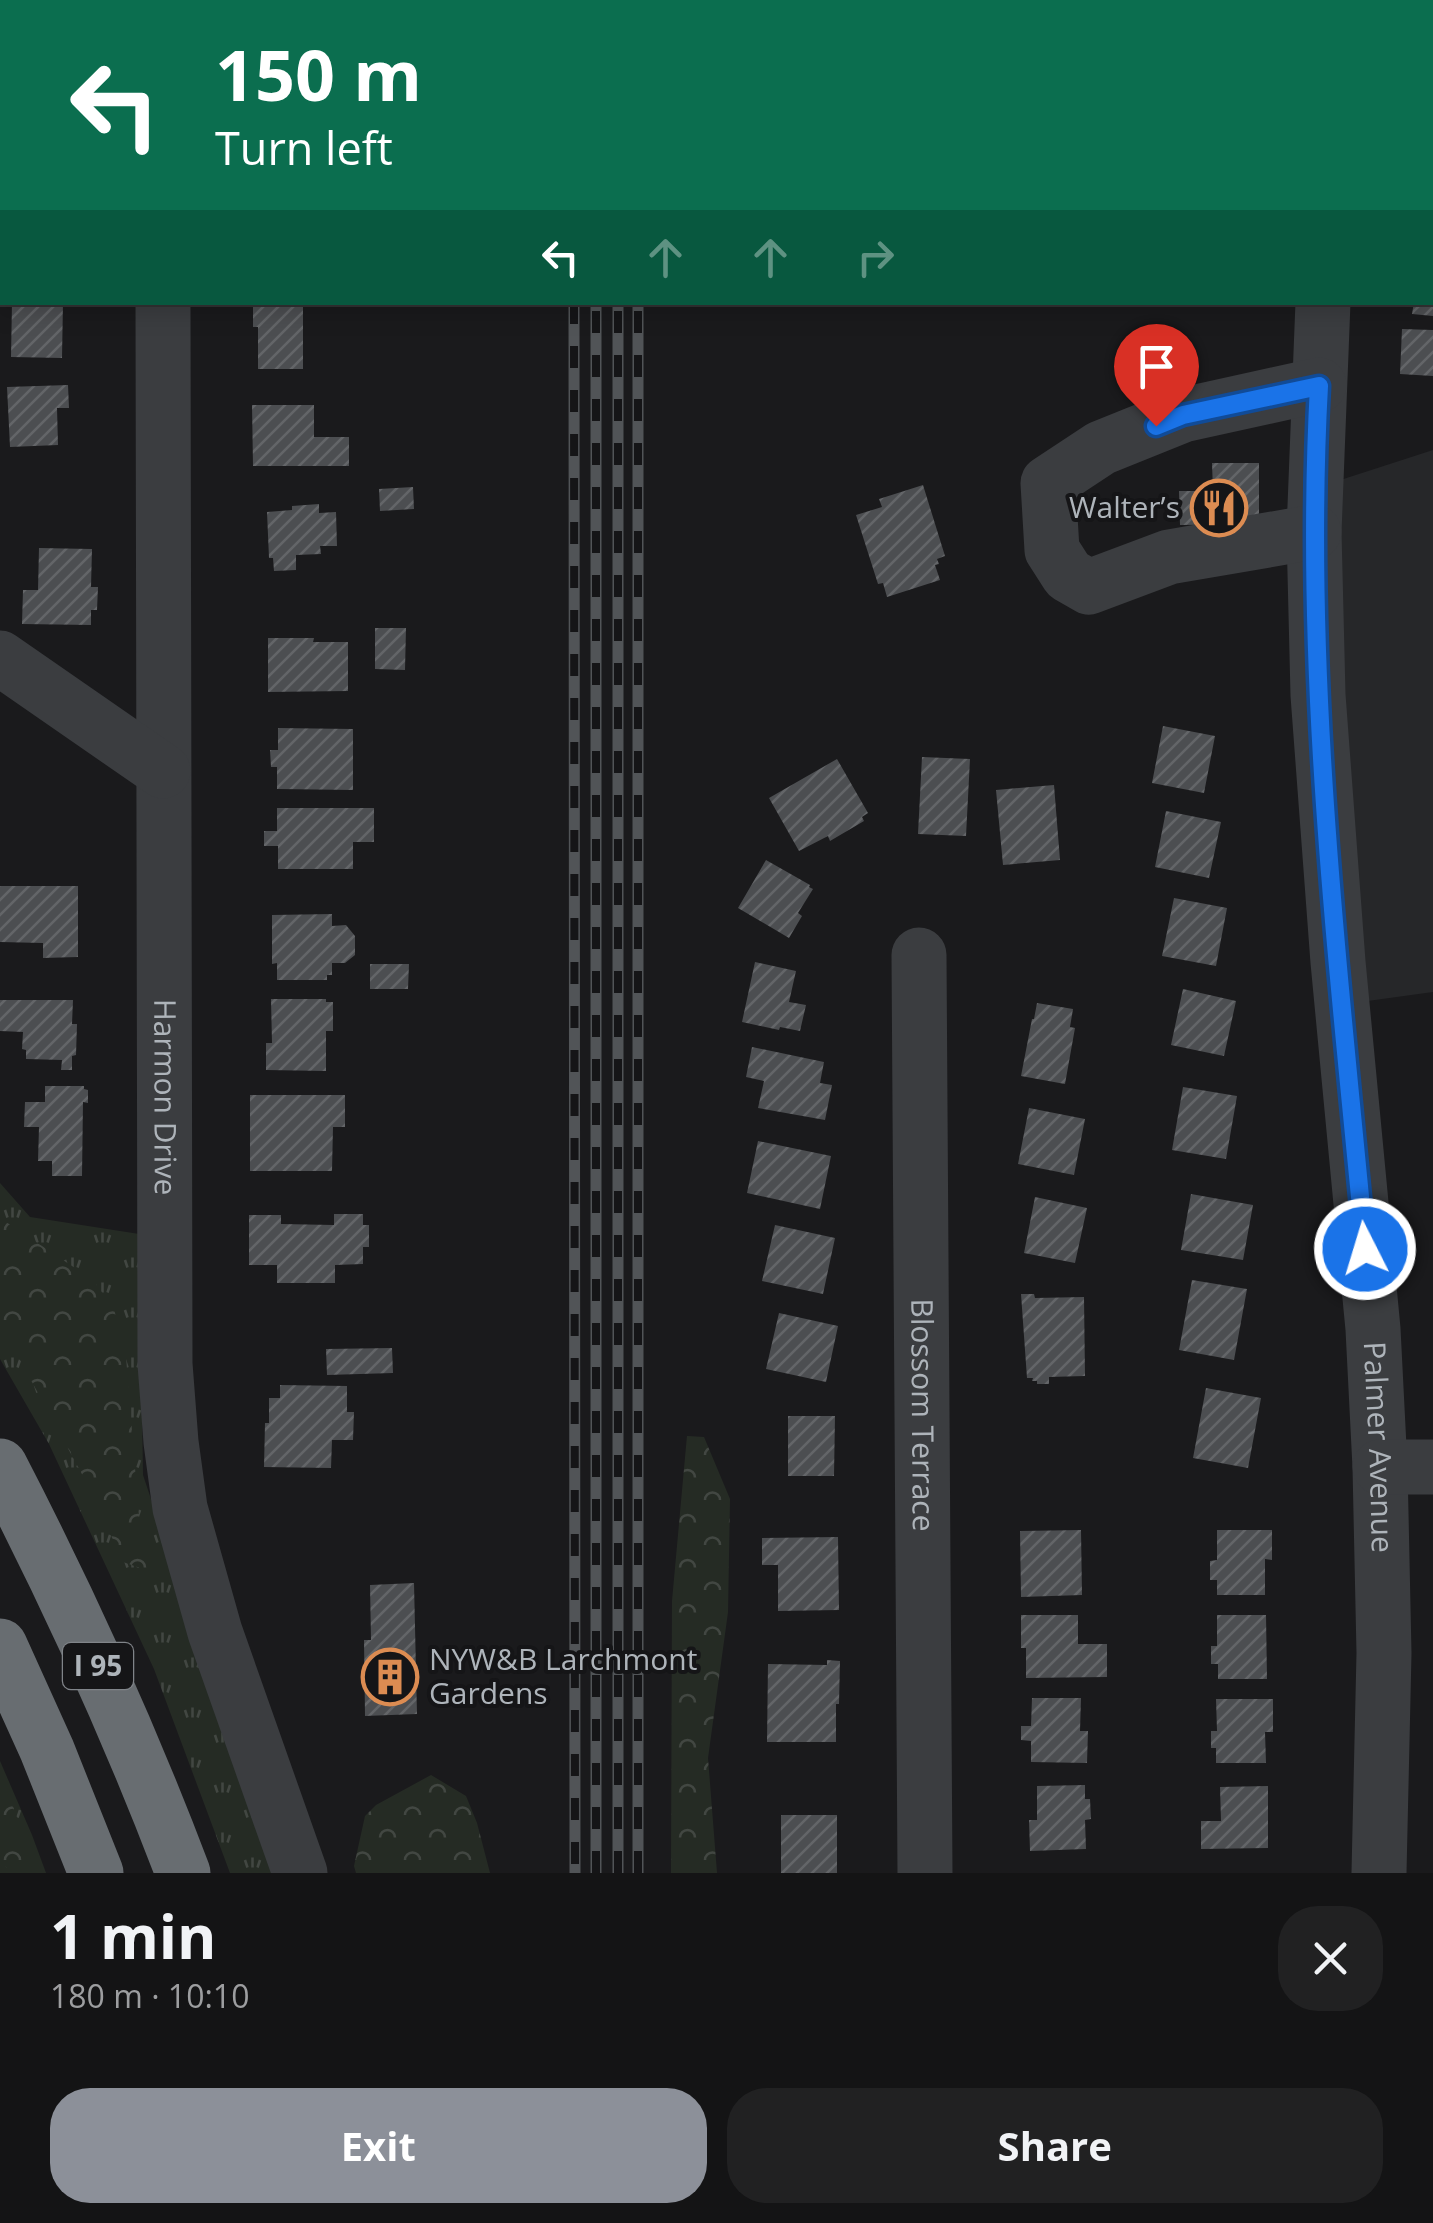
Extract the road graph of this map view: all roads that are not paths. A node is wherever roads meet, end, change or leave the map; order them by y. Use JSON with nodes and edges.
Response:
{"nodes":[{"id":1,"x":164,"y":305,"type":"edge"},
{"id":2,"x":1323,"y":305,"type":"edge"},
{"id":3,"x":1319,"y":386,"type":"junction"},
{"id":4,"x":1314,"y":532,"type":"junction"},
{"id":5,"x":0,"y":658,"type":"edge"},
{"id":6,"x":163,"y":771,"type":"junction"},
{"id":7,"x":919,"y":955,"type":"dead end"},
{"id":8,"x":0,"y":1466,"type":"edge"},
{"id":9,"x":1433,"y":1466,"type":"edge"},
{"id":10,"x":1380,"y":1468,"type":"junction"},
{"id":11,"x":0,"y":1646,"type":"edge"},
{"id":12,"x":96,"y":1873,"type":"edge"},
{"id":13,"x":183,"y":1873,"type":"edge"},
{"id":14,"x":300,"y":1873,"type":"edge"},
{"id":15,"x":926,"y":1873,"type":"edge"},
{"id":16,"x":1379,"y":1873,"type":"edge"}],
"edges":[{"from":1,"to":6,"type":"street","name":"Harmon Drive"},
{"from":2,"to":3,"type":"street","name":"Palmer Avenue"},
{"from":3,"to":4,"type":"street","name":"Palmer Avenue"},
{"from":3,"to":4,"type":"street"},
{"from":4,"to":10,"type":"street","name":"Palmer Avenue"},
{"from":5,"to":6,"type":"street"},
{"from":6,"to":14,"type":"street","name":"Harmon Drive"},
{"from":7,"to":15,"type":"street","name":"Blossom Terrace"},
{"from":8,"to":13,"type":"highway","number":"I 95"},
{"from":9,"to":10,"type":"street"},
{"from":10,"to":16,"type":"street","name":"Palmer Avenue"},
{"from":11,"to":12,"type":"highway","number":"I 95"}]}
